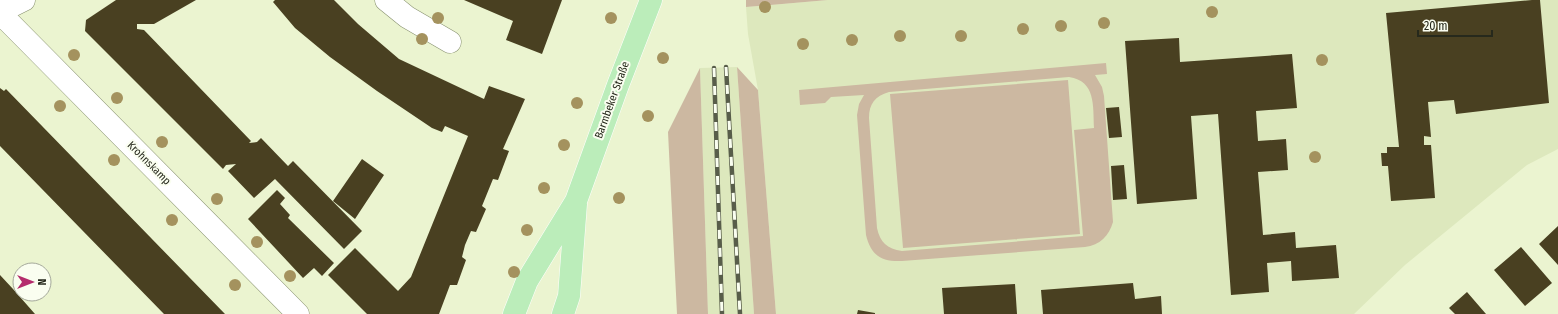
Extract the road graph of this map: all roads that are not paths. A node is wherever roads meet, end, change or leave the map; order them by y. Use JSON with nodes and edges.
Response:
{"nodes":[{"id":1,"x":24,"y":0,"type":"edge"},
{"id":2,"x":386,"y":0,"type":"edge"},
{"id":3,"x":651,"y":0,"type":"edge"},
{"id":4,"x":0,"y":12,"type":"edge"},
{"id":5,"x":450,"y":42,"type":"dead end"},
{"id":6,"x":576,"y":201,"type":"junction"},
{"id":7,"x":298,"y":314,"type":"edge"},
{"id":8,"x":514,"y":314,"type":"edge"},
{"id":9,"x":563,"y":314,"type":"edge"}],
"edges":[{"from":1,"to":4,"type":"street"},
{"from":2,"to":5,"type":"street"},
{"from":3,"to":6,"type":"main road","name":"Barmbeker Straße"},
{"from":4,"to":7,"type":"street","name":"Krohnskamp"},
{"from":6,"to":8,"type":"main road","name":"Barmbeker Straße"},
{"from":6,"to":9,"type":"main road","name":"Barmbeker Straße"}]}
